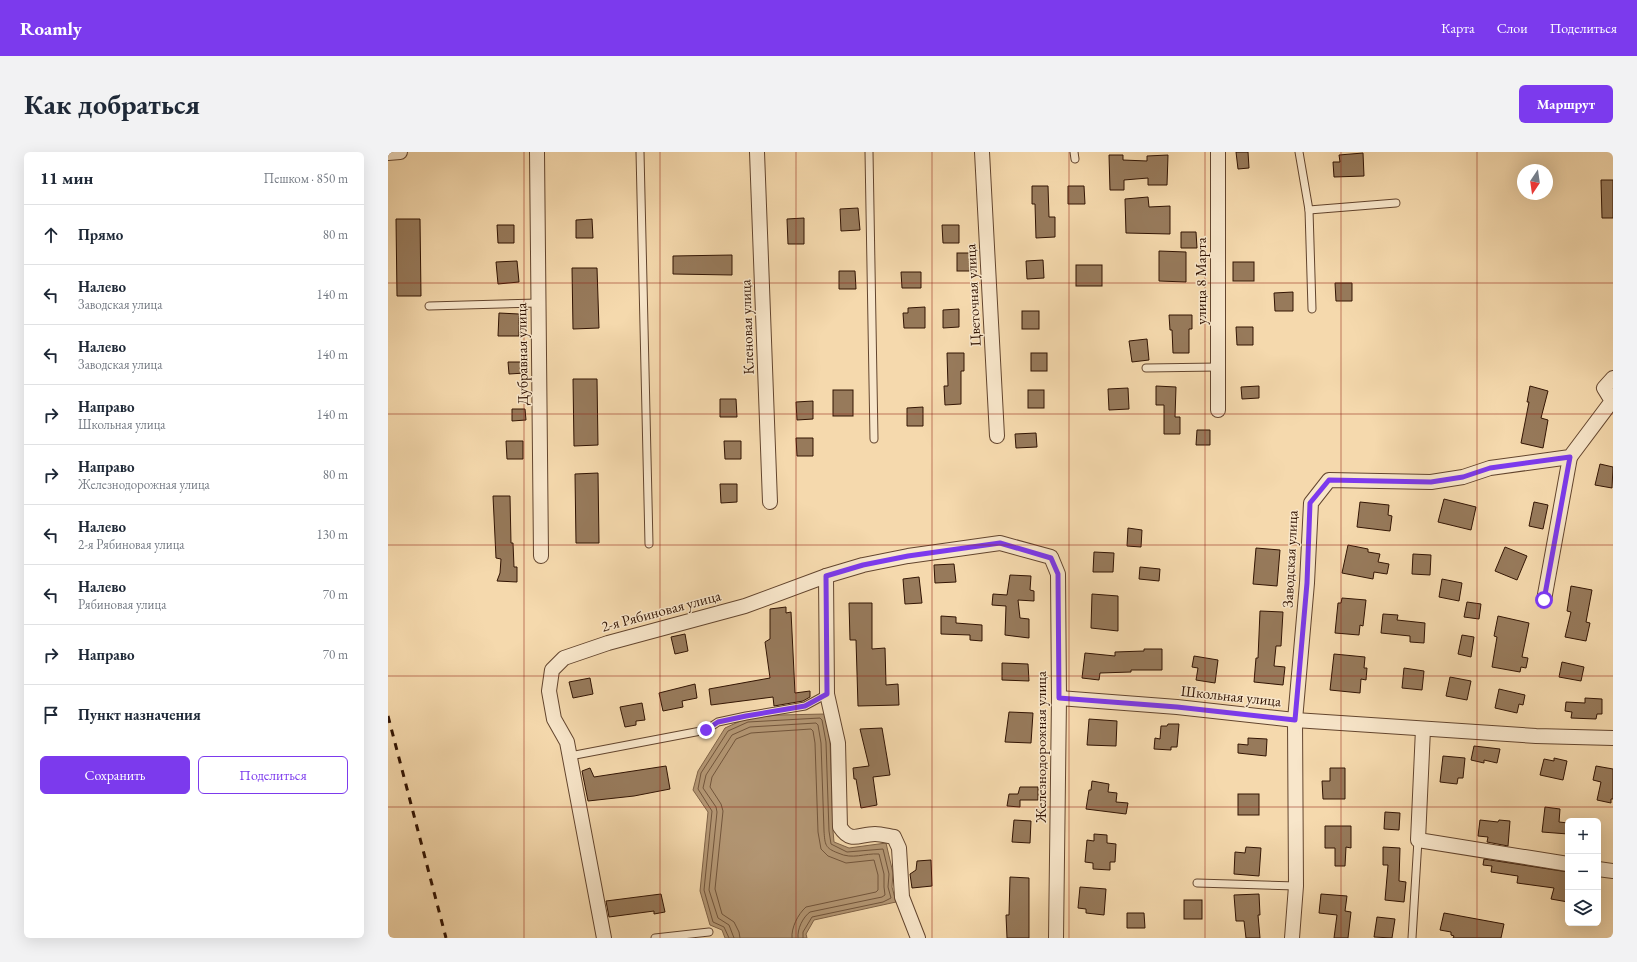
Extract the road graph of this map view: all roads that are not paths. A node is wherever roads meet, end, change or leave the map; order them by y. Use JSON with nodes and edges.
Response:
{"nodes":[{"id":1,"x":400,"y":152,"type":"edge"},
{"id":2,"x":537,"y":152,"type":"edge"},
{"id":3,"x":640,"y":152,"type":"edge"},
{"id":4,"x":757,"y":152,"type":"edge"},
{"id":5,"x":869,"y":152,"type":"edge"},
{"id":6,"x":982,"y":152,"type":"edge"},
{"id":7,"x":1218,"y":152,"type":"edge"},
{"id":8,"x":1299,"y":152,"type":"edge"},
{"id":9,"x":388,"y":153,"type":"edge"},
{"id":10,"x":1396,"y":203,"type":"dead end"},
{"id":11,"x":1309,"y":210,"type":"junction"},
{"id":12,"x":538,"y":303,"type":"junction"},
{"id":13,"x":429,"y":306,"type":"dead end"},
{"id":14,"x":1312,"y":309,"type":"dead end"},
{"id":15,"x":1218,"y":367,"type":"junction"},
{"id":16,"x":1146,"y":368,"type":"dead end"},
{"id":17,"x":1613,"y":378,"type":"edge"},
{"id":18,"x":1612,"y":401,"type":"edge"},
{"id":19,"x":1218,"y":410,"type":"dead end"},
{"id":20,"x":998,"y":436,"type":"dead end"},
{"id":21,"x":874,"y":439,"type":"dead end"},
{"id":22,"x":1570,"y":457,"type":"junction"},
{"id":23,"x":770,"y":502,"type":"dead end"},
{"id":24,"x":649,"y":544,"type":"dead end"},
{"id":25,"x":541,"y":556,"type":"dead end"},
{"id":26,"x":1051,"y":558,"type":"joint"},
{"id":27,"x":826,"y":576,"type":"junction"},
{"id":28,"x":1544,"y":600,"type":"dead end"},
{"id":29,"x":827,"y":694,"type":"junction"},
{"id":30,"x":1059,"y":698,"type":"junction"},
{"id":31,"x":1295,"y":720,"type":"junction"},
{"id":32,"x":1423,"y":729,"type":"junction"},
{"id":33,"x":1613,"y":738,"type":"edge"},
{"id":34,"x":570,"y":756,"type":"junction"},
{"id":35,"x":1418,"y":840,"type":"junction"},
{"id":36,"x":1565,"y":864,"type":"edge"},
{"id":37,"x":1601,"y":869,"type":"edge"},
{"id":38,"x":1613,"y":871,"type":"edge"},
{"id":39,"x":1197,"y":883,"type":"dead end"},
{"id":40,"x":1296,"y":886,"type":"junction"},
{"id":41,"x":709,"y":932,"type":"dead end"},
{"id":42,"x":604,"y":938,"type":"edge"},
{"id":43,"x":654,"y":938,"type":"edge"},
{"id":44,"x":918,"y":938,"type":"edge"},
{"id":45,"x":1056,"y":938,"type":"edge"},
{"id":46,"x":1292,"y":938,"type":"edge"},
{"id":47,"x":1412,"y":938,"type":"edge"}],
"edges":[{"from":1,"to":9,"type":"street"},
{"from":2,"to":12,"type":"street","name":"Дубравная улица"},
{"from":3,"to":24,"type":"lane"},
{"from":4,"to":23,"type":"street","name":"Кленовая улица"},
{"from":5,"to":21,"type":"lane"},
{"from":6,"to":20,"type":"street","name":"Цветочная улица"},
{"from":7,"to":15,"type":"street","name":"улица 8 Марта"},
{"from":8,"to":11,"type":"lane"},
{"from":10,"to":11,"type":"lane"},
{"from":11,"to":14,"type":"lane"},
{"from":12,"to":13,"type":"lane"},
{"from":12,"to":25,"type":"street","name":"Дубравная улица"},
{"from":15,"to":16,"type":"lane"},
{"from":15,"to":19,"type":"street","name":"улица 8 Марта"},
{"from":17,"to":18,"type":"street"},
{"from":18,"to":22,"type":"street"},
{"from":22,"to":28,"type":"street"},
{"from":22,"to":31,"type":"street","name":"Заводская улица"},
{"from":26,"to":27,"type":"street","name":"2-я Рябиновая улица"},
{"from":26,"to":30,"type":"street","name":"Железнодорожная улица"},
{"from":27,"to":29,"type":"street"},
{"from":27,"to":34,"type":"street","name":"2-я Рябиновая улица"},
{"from":29,"to":34,"type":"lane"},
{"from":29,"to":44,"type":"street"},
{"from":30,"to":31,"type":"street","name":"Школьная улица"},
{"from":30,"to":45,"type":"street","name":"Железнодорожная улица"},
{"from":31,"to":32,"type":"street","name":"Школьная улица"},
{"from":31,"to":40,"type":"street","name":"Заводская улица"},
{"from":32,"to":33,"type":"street","name":"Школьная улица"},
{"from":32,"to":35,"type":"street"},
{"from":34,"to":42,"type":"street","name":"2-я Рябиновая улица"},
{"from":35,"to":36,"type":"street"},
{"from":35,"to":47,"type":"lane"},
{"from":37,"to":38,"type":"street"},
{"from":39,"to":40,"type":"lane"},
{"from":40,"to":46,"type":"street","name":"Заводская улица"},
{"from":41,"to":43,"type":"lane"}]}
